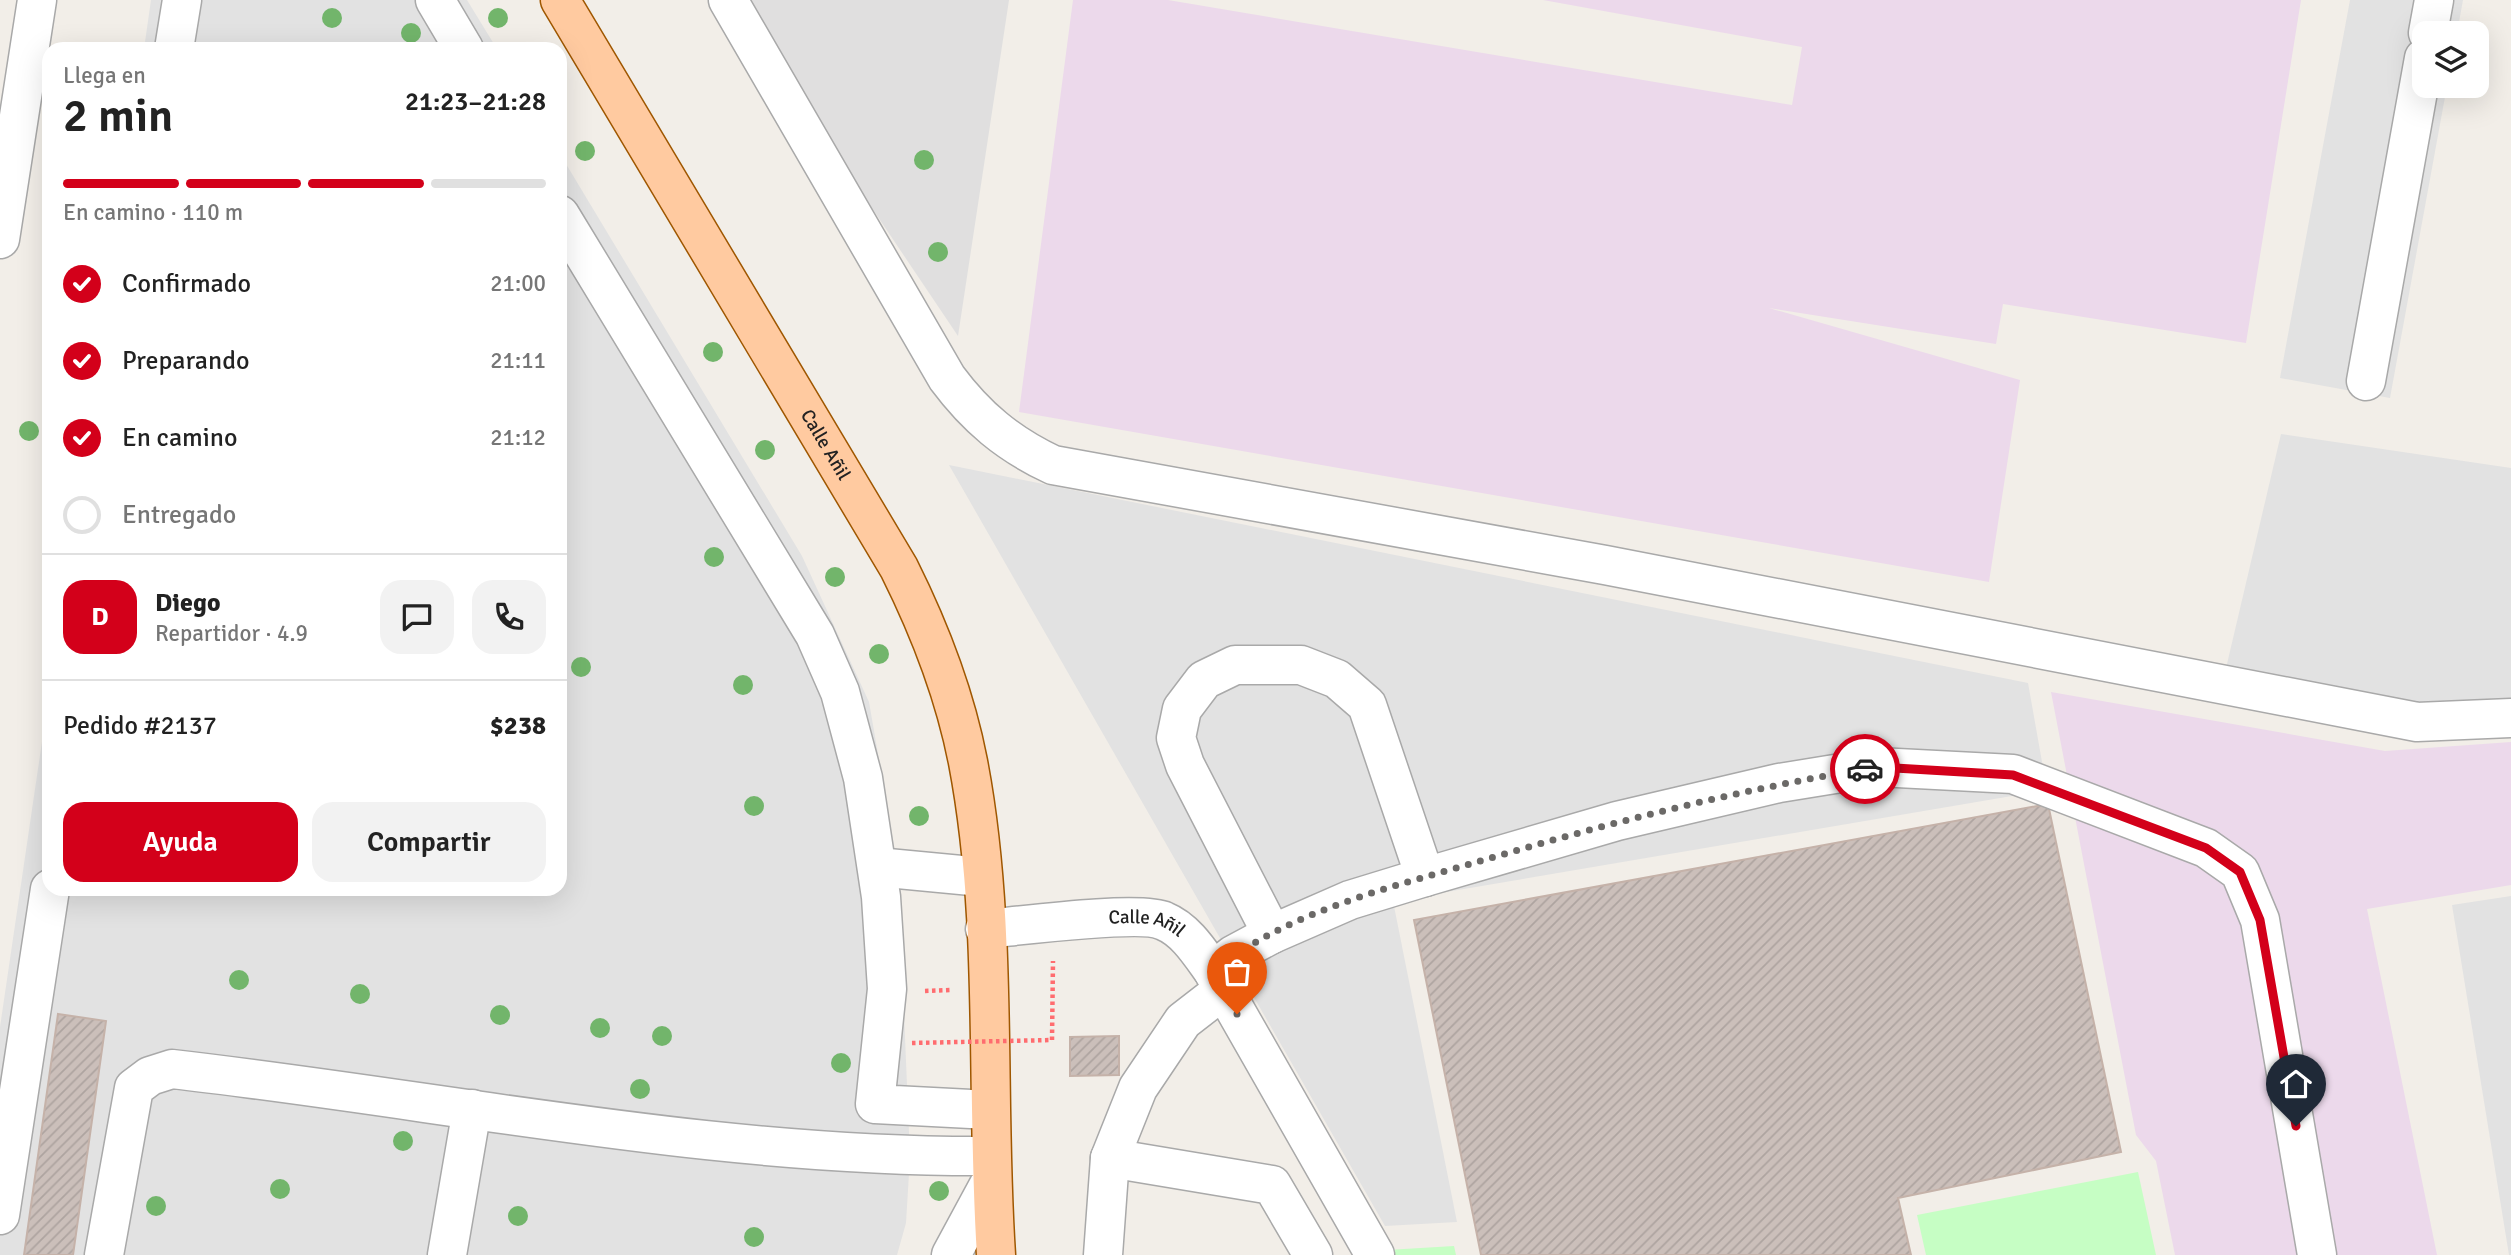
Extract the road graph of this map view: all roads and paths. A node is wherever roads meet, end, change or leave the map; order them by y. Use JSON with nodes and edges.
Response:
{"nodes":[{"id":1,"x":37,"y":0,"type":"edge"},
{"id":2,"x":182,"y":0,"type":"edge"},
{"id":3,"x":435,"y":0,"type":"edge"},
{"id":4,"x":560,"y":0,"type":"edge"},
{"id":5,"x":728,"y":0,"type":"edge"},
{"id":6,"x":2434,"y":0,"type":"edge"},
{"id":7,"x":2430,"y":21,"type":"edge"},
{"id":8,"x":175,"y":42,"type":"edge"},
{"id":9,"x":460,"y":42,"type":"edge"},
{"id":10,"x":2417,"y":98,"type":"edge"},
{"id":11,"x":567,"y":226,"type":"edge"},
{"id":12,"x":0,"y":239,"type":"edge"},
{"id":13,"x":2366,"y":381,"type":"dead end"},
{"id":14,"x":2511,"y":718,"type":"edge"},
{"id":15,"x":877,"y":867,"type":"junction"},
{"id":16,"x":982,"y":877,"type":"junction"},
{"id":17,"x":1425,"y":877,"type":"junction"},
{"id":18,"x":49,"y":896,"type":"edge"},
{"id":19,"x":985,"y":929,"type":"junction"},
{"id":20,"x":1272,"y":934,"type":"junction"},
{"id":21,"x":1053,"y":963,"type":"dead end"},
{"id":22,"x":1218,"y":981,"type":"junction"},
{"id":23,"x":912,"y":1042,"type":"dead end"},
{"id":24,"x":472,"y":1109,"type":"junction"},
{"id":25,"x":990,"y":1110,"type":"junction"},
{"id":26,"x":1110,"y":1158,"type":"junction"},
{"id":27,"x":991,"y":1168,"type":"junction"},
{"id":28,"x":0,"y":1215,"type":"edge"},
{"id":29,"x":104,"y":1255,"type":"edge"},
{"id":30,"x":447,"y":1255,"type":"edge"},
{"id":31,"x":951,"y":1255,"type":"edge"},
{"id":32,"x":996,"y":1255,"type":"edge"},
{"id":33,"x":1103,"y":1255,"type":"edge"},
{"id":34,"x":1313,"y":1255,"type":"edge"},
{"id":35,"x":1375,"y":1255,"type":"edge"},
{"id":36,"x":2317,"y":1255,"type":"edge"}],
"edges":[{"from":1,"to":12,"type":"street"},
{"from":2,"to":8,"type":"street"},
{"from":3,"to":9,"type":"street"},
{"from":4,"to":16,"type":"main road","name":"Calle Añil"},
{"from":5,"to":14,"type":"street"},
{"from":6,"to":7,"type":"street"},
{"from":10,"to":13,"type":"street"},
{"from":11,"to":15,"type":"street"},
{"from":15,"to":16,"type":"street"},
{"from":15,"to":25,"type":"street"},
{"from":16,"to":19,"type":"main road","name":"Calle Añil"},
{"from":17,"to":20,"type":"street"},
{"from":17,"to":20,"type":"street"},
{"from":17,"to":36,"type":"street"},
{"from":18,"to":28,"type":"street"},
{"from":19,"to":22,"type":"street","name":"Calle Añil"},
{"from":19,"to":25,"type":"main road","name":"Calle Añil"},
{"from":20,"to":22,"type":"street"},
{"from":21,"to":23,"type":"path","bridge":true},
{"from":22,"to":26,"type":"street"},
{"from":22,"to":35,"type":"street","name":"Calle Añil"},
{"from":24,"to":27,"type":"street"},
{"from":24,"to":29,"type":"street"},
{"from":24,"to":30,"type":"street"},
{"from":25,"to":27,"type":"main road","name":"Calle Añil"},
{"from":26,"to":33,"type":"street"},
{"from":26,"to":34,"type":"street"},
{"from":27,"to":31,"type":"street"},
{"from":27,"to":32,"type":"main road","name":"Calle Añil"}]}
